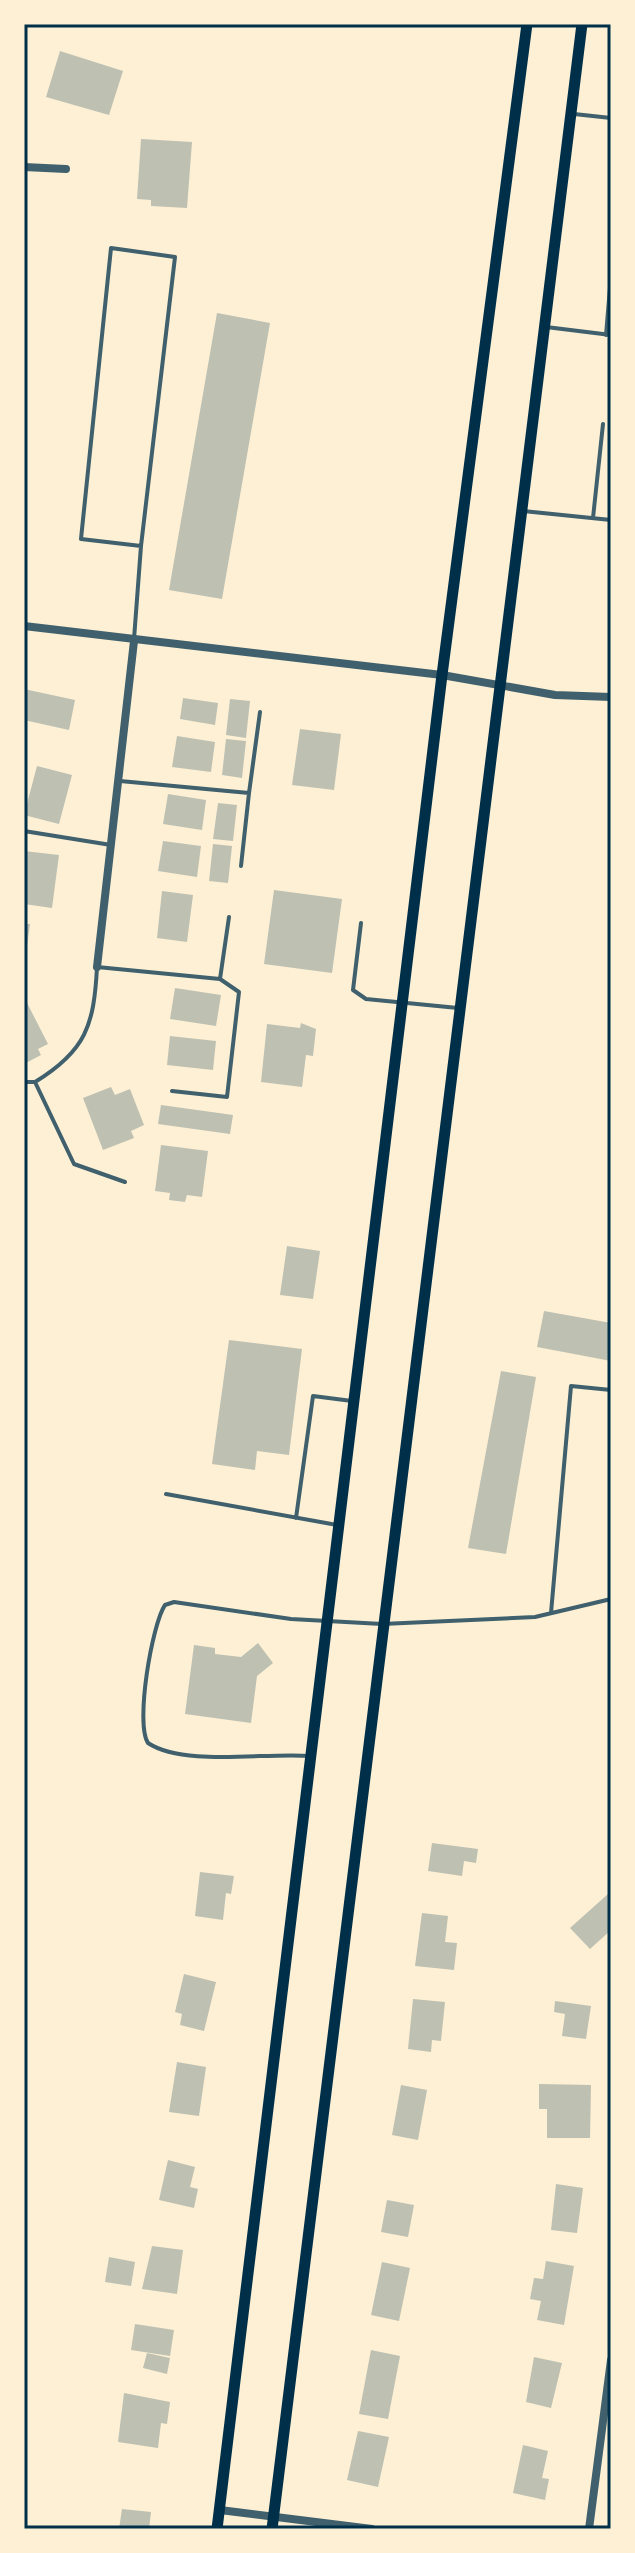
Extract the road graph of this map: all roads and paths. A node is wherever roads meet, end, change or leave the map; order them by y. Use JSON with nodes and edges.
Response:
{"nodes":[{"id":1,"x":527,"y":24,"type":"edge"},
{"id":2,"x":582,"y":24,"type":"edge"},
{"id":3,"x":571,"y":113,"type":"junction"},
{"id":4,"x":611,"y":118,"type":"edge"},
{"id":5,"x":24,"y":167,"type":"edge"},
{"id":6,"x":66,"y":169,"type":"dead end"},
{"id":7,"x":611,"y":276,"type":"edge"},
{"id":8,"x":544,"y":327,"type":"junction"},
{"id":9,"x":608,"y":335,"type":"edge"},
{"id":10,"x":603,"y":424,"type":"dead end"},
{"id":11,"x":521,"y":511,"type":"junction"},
{"id":12,"x":593,"y":518,"type":"junction"},
{"id":13,"x":611,"y":520,"type":"edge"},
{"id":14,"x":141,"y":546,"type":"junction"},
{"id":15,"x":24,"y":626,"type":"edge"},
{"id":16,"x":134,"y":641,"type":"junction"},
{"id":17,"x":442,"y":675,"type":"junction"},
{"id":18,"x":499,"y":686,"type":"junction"},
{"id":19,"x":611,"y":697,"type":"edge"},
{"id":20,"x":260,"y":712,"type":"dead end"},
{"id":21,"x":118,"y":780,"type":"junction"},
{"id":22,"x":249,"y":793,"type":"junction"},
{"id":23,"x":24,"y":831,"type":"edge"},
{"id":24,"x":111,"y":845,"type":"junction"},
{"id":25,"x":241,"y":866,"type":"dead end"},
{"id":26,"x":229,"y":917,"type":"dead end"},
{"id":27,"x":361,"y":923,"type":"dead end"},
{"id":28,"x":97,"y":967,"type":"junction"},
{"id":29,"x":220,"y":979,"type":"junction"},
{"id":30,"x":404,"y":1002,"type":"junction"},
{"id":31,"x":458,"y":1008,"type":"junction"},
{"id":32,"x":24,"y":1082,"type":"edge"},
{"id":33,"x":35,"y":1082,"type":"junction"},
{"id":34,"x":172,"y":1091,"type":"dead end"},
{"id":35,"x":125,"y":1182,"type":"dead end"},
{"id":36,"x":611,"y":1390,"type":"edge"},
{"id":37,"x":354,"y":1401,"type":"junction"},
{"id":38,"x":166,"y":1494,"type":"dead end"},
{"id":39,"x":296,"y":1518,"type":"junction"},
{"id":40,"x":340,"y":1526,"type":"junction"},
{"id":41,"x":611,"y":1599,"type":"edge"},
{"id":42,"x":551,"y":1613,"type":"junction"},
{"id":43,"x":329,"y":1621,"type":"junction"},
{"id":44,"x":382,"y":1624,"type":"junction"},
{"id":45,"x":314,"y":1756,"type":"junction"},
{"id":46,"x":611,"y":2360,"type":"edge"},
{"id":47,"x":220,"y":2510,"type":"junction"},
{"id":48,"x":273,"y":2523,"type":"edge"},
{"id":49,"x":217,"y":2529,"type":"edge"},
{"id":50,"x":372,"y":2529,"type":"edge"},
{"id":51,"x":589,"y":2529,"type":"edge"}],
"edges":[{"from":1,"to":17,"type":"main road"},
{"from":2,"to":3,"type":"main road"},
{"from":3,"to":4,"type":"lane"},
{"from":3,"to":8,"type":"main road"},
{"from":5,"to":6,"type":"street"},
{"from":7,"to":9,"type":"lane"},
{"from":8,"to":9,"type":"lane"},
{"from":8,"to":11,"type":"main road"},
{"from":10,"to":12,"type":"lane"},
{"from":11,"to":12,"type":"lane"},
{"from":11,"to":18,"type":"main road"},
{"from":12,"to":13,"type":"lane"},
{"from":14,"to":14,"type":"lane"},
{"from":14,"to":16,"type":"lane"},
{"from":15,"to":16,"type":"street"},
{"from":16,"to":17,"type":"street"},
{"from":16,"to":21,"type":"street"},
{"from":17,"to":18,"type":"street"},
{"from":17,"to":30,"type":"main road"},
{"from":18,"to":19,"type":"street"},
{"from":18,"to":31,"type":"main road"},
{"from":20,"to":22,"type":"lane"},
{"from":21,"to":22,"type":"lane"},
{"from":21,"to":24,"type":"street"},
{"from":22,"to":25,"type":"lane"},
{"from":23,"to":24,"type":"lane"},
{"from":24,"to":28,"type":"street"},
{"from":26,"to":29,"type":"lane"},
{"from":27,"to":30,"type":"lane"},
{"from":28,"to":29,"type":"lane"},
{"from":28,"to":33,"type":"lane"},
{"from":29,"to":34,"type":"lane"},
{"from":30,"to":31,"type":"lane"},
{"from":30,"to":37,"type":"main road"},
{"from":31,"to":44,"type":"main road"},
{"from":32,"to":33,"type":"lane"},
{"from":33,"to":35,"type":"lane"},
{"from":36,"to":42,"type":"lane"},
{"from":37,"to":39,"type":"lane"},
{"from":37,"to":40,"type":"main road"},
{"from":38,"to":39,"type":"lane"},
{"from":39,"to":40,"type":"lane"},
{"from":40,"to":43,"type":"main road"},
{"from":41,"to":42,"type":"lane"},
{"from":42,"to":44,"type":"lane"},
{"from":43,"to":44,"type":"lane"},
{"from":43,"to":45,"type":"main road"},
{"from":43,"to":45,"type":"lane"},
{"from":44,"to":48,"type":"main road"},
{"from":45,"to":47,"type":"main road"},
{"from":46,"to":51,"type":"street"},
{"from":47,"to":48,"type":"street"},
{"from":47,"to":49,"type":"main road"},
{"from":48,"to":50,"type":"street"}]}
